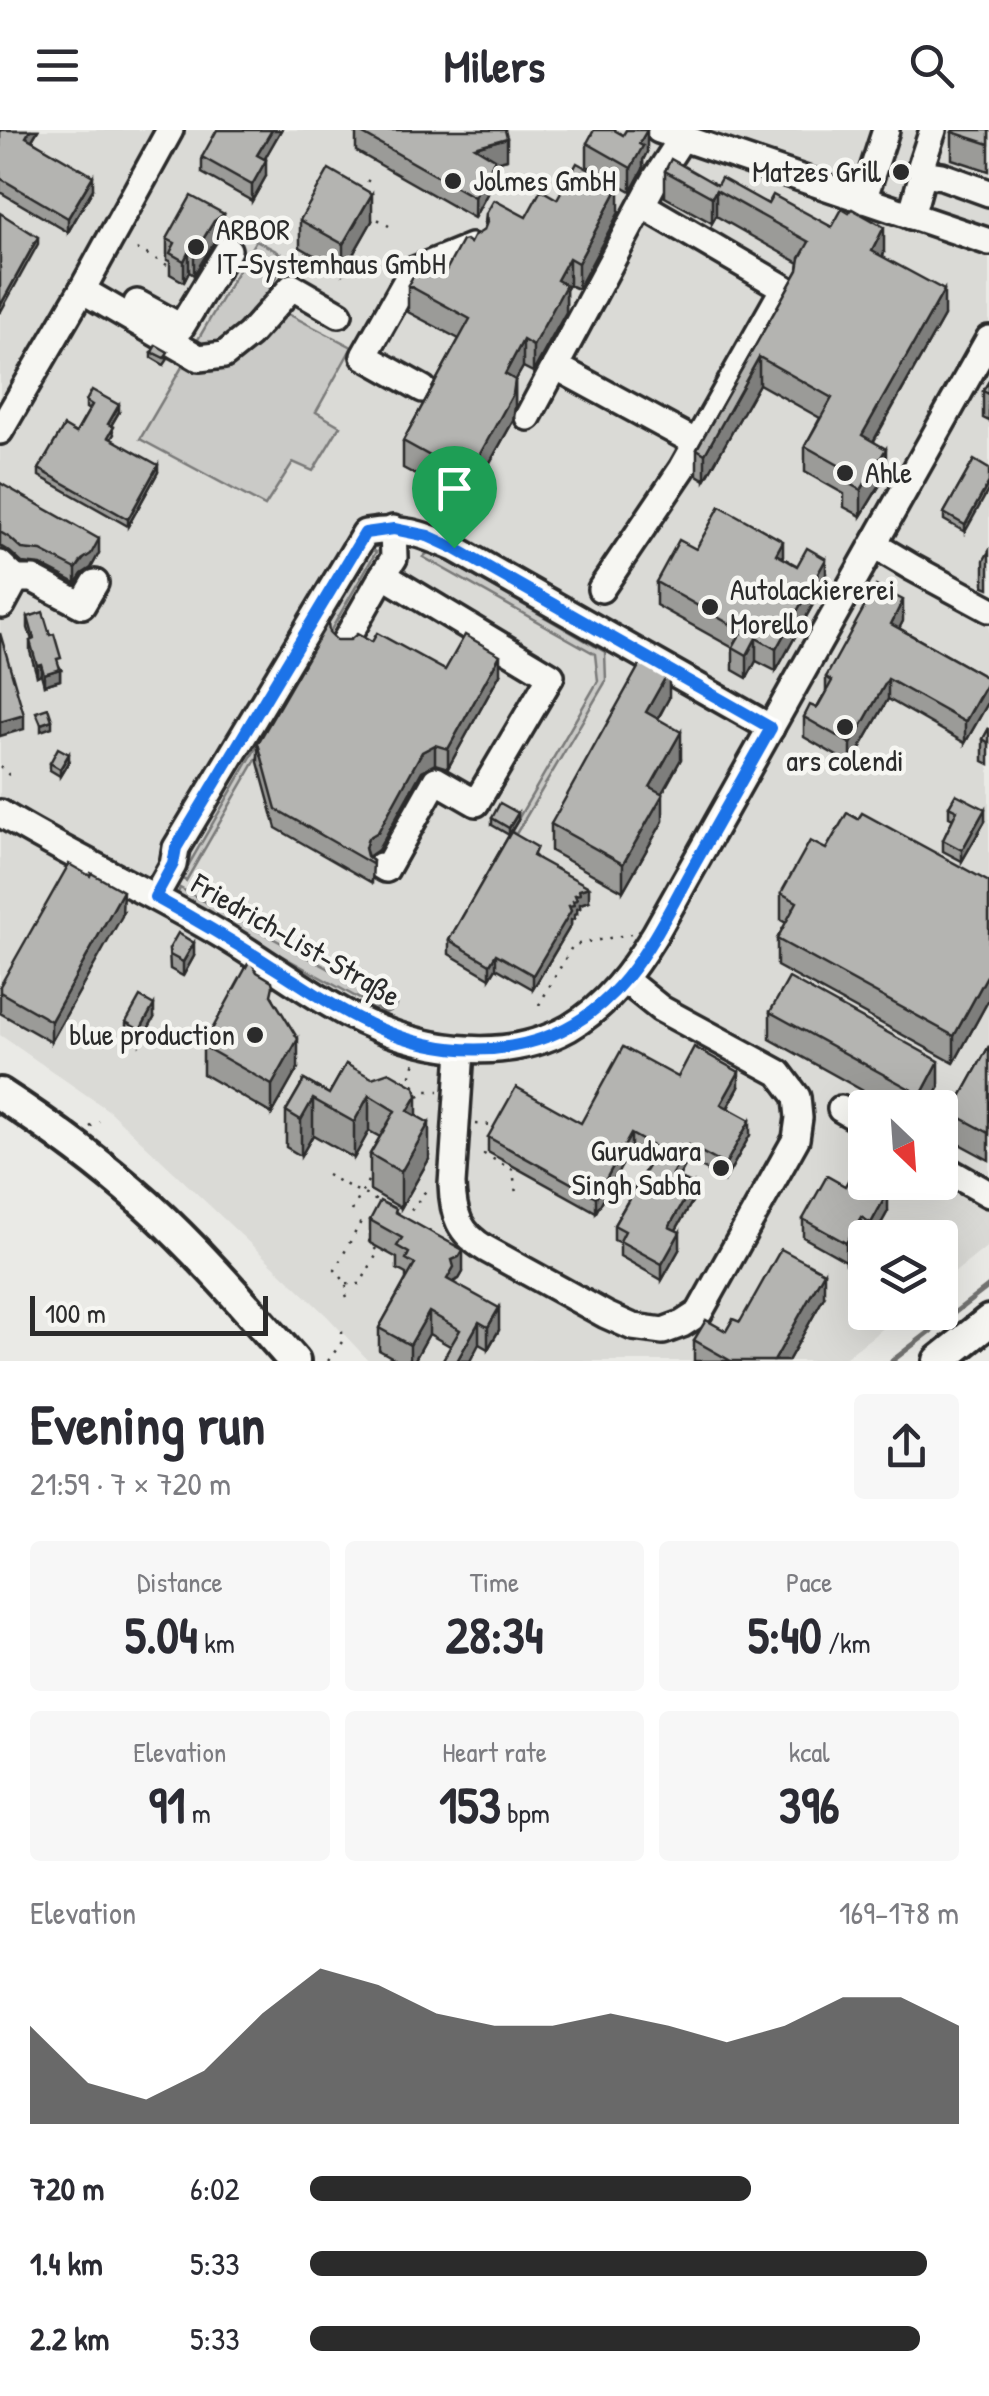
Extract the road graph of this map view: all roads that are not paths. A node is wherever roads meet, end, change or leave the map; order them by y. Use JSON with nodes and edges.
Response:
{"nodes":[{"id":1,"x":170,"y":130,"type":"edge"},
{"id":2,"x":886,"y":130,"type":"edge"},
{"id":3,"x":933,"y":130,"type":"edge"},
{"id":4,"x":671,"y":134,"type":"edge"},
{"id":5,"x":922,"y":173,"type":"junction"},
{"id":6,"x":989,"y":193,"type":"edge"},
{"id":7,"x":863,"y":200,"type":"junction"},
{"id":8,"x":642,"y":205,"type":"junction"},
{"id":9,"x":911,"y":216,"type":"junction"},
{"id":10,"x":989,"y":242,"type":"edge"},
{"id":11,"x":472,"y":247,"type":"edge"},
{"id":12,"x":228,"y":250,"type":"dead end"},
{"id":13,"x":82,"y":290,"type":"junction"},
{"id":14,"x":115,"y":291,"type":"dead end"},
{"id":15,"x":338,"y":314,"type":"dead end"},
{"id":16,"x":989,"y":339,"type":"edge"},
{"id":17,"x":555,"y":366,"type":"junction"},
{"id":18,"x":423,"y":389,"type":"dead end"},
{"id":19,"x":528,"y":417,"type":"dead end"},
{"id":20,"x":0,"y":431,"type":"edge"},
{"id":21,"x":697,"y":443,"type":"junction"},
{"id":22,"x":394,"y":529,"type":"junction"},
{"id":23,"x":874,"y":545,"type":"junction"},
{"id":24,"x":8,"y":571,"type":"edge"},
{"id":25,"x":383,"y":575,"type":"junction"},
{"id":26,"x":96,"y":583,"type":"dead end"},
{"id":27,"x":600,"y":589,"type":"dead end"},
{"id":28,"x":2,"y":605,"type":"edge"},
{"id":29,"x":989,"y":609,"type":"edge"},
{"id":30,"x":343,"y":645,"type":"edge"},
{"id":31,"x":771,"y":728,"type":"junction"},
{"id":32,"x":0,"y":813,"type":"edge"},
{"id":33,"x":382,"y":866,"type":"dead end"},
{"id":34,"x":155,"y":897,"type":"junction"},
{"id":35,"x":625,"y":980,"type":"junction"},
{"id":36,"x":461,"y":1050,"type":"junction"},
{"id":37,"x":0,"y":1094,"type":"edge"},
{"id":38,"x":841,"y":1109,"type":"dead end"},
{"id":39,"x":848,"y":1113,"type":"edge"},
{"id":40,"x":958,"y":1176,"type":"edge"},
{"id":41,"x":989,"y":1194,"type":"edge"},
{"id":42,"x":989,"y":1322,"type":"edge"},
{"id":43,"x":294,"y":1361,"type":"edge"},
{"id":44,"x":939,"y":1361,"type":"edge"}],
"edges":[{"from":1,"to":13,"type":"street"},
{"from":2,"to":7,"type":"street"},
{"from":3,"to":5,"type":"street"},
{"from":4,"to":7,"type":"street"},
{"from":4,"to":8,"type":"street"},
{"from":5,"to":6,"type":"street"},
{"from":5,"to":9,"type":"street"},
{"from":7,"to":9,"type":"street"},
{"from":8,"to":17,"type":"street"},
{"from":8,"to":21,"type":"street"},
{"from":9,"to":10,"type":"street"},
{"from":11,"to":18,"type":"street"},
{"from":12,"to":14,"type":"street"},
{"from":13,"to":15,"type":"street"},
{"from":13,"to":20,"type":"street"},
{"from":16,"to":23,"type":"street","name":"Friedrich-List-Straße"},
{"from":17,"to":19,"type":"street"},
{"from":17,"to":21,"type":"street"},
{"from":21,"to":27,"type":"street"},
{"from":22,"to":25,"type":"street"},
{"from":22,"to":31,"type":"street"},
{"from":22,"to":34,"type":"street"},
{"from":23,"to":29,"type":"street"},
{"from":23,"to":31,"type":"street","name":"Friedrich-List-Straße"},
{"from":24,"to":26,"type":"street"},
{"from":24,"to":28,"type":"street"},
{"from":25,"to":30,"type":"street"},
{"from":25,"to":33,"type":"street"},
{"from":31,"to":35,"type":"street","name":"Friedrich-List-Straße"},
{"from":32,"to":34,"type":"street","name":"Friedrich-List-Straße"},
{"from":34,"to":36,"type":"street","name":"Friedrich-List-Straße"},
{"from":35,"to":36,"type":"street","name":"Friedrich-List-Straße"},
{"from":35,"to":36,"type":"street"},
{"from":37,"to":43,"type":"main road"},
{"from":38,"to":39,"type":"street"},
{"from":40,"to":41,"type":"street"},
{"from":42,"to":44,"type":"main road"}]}
